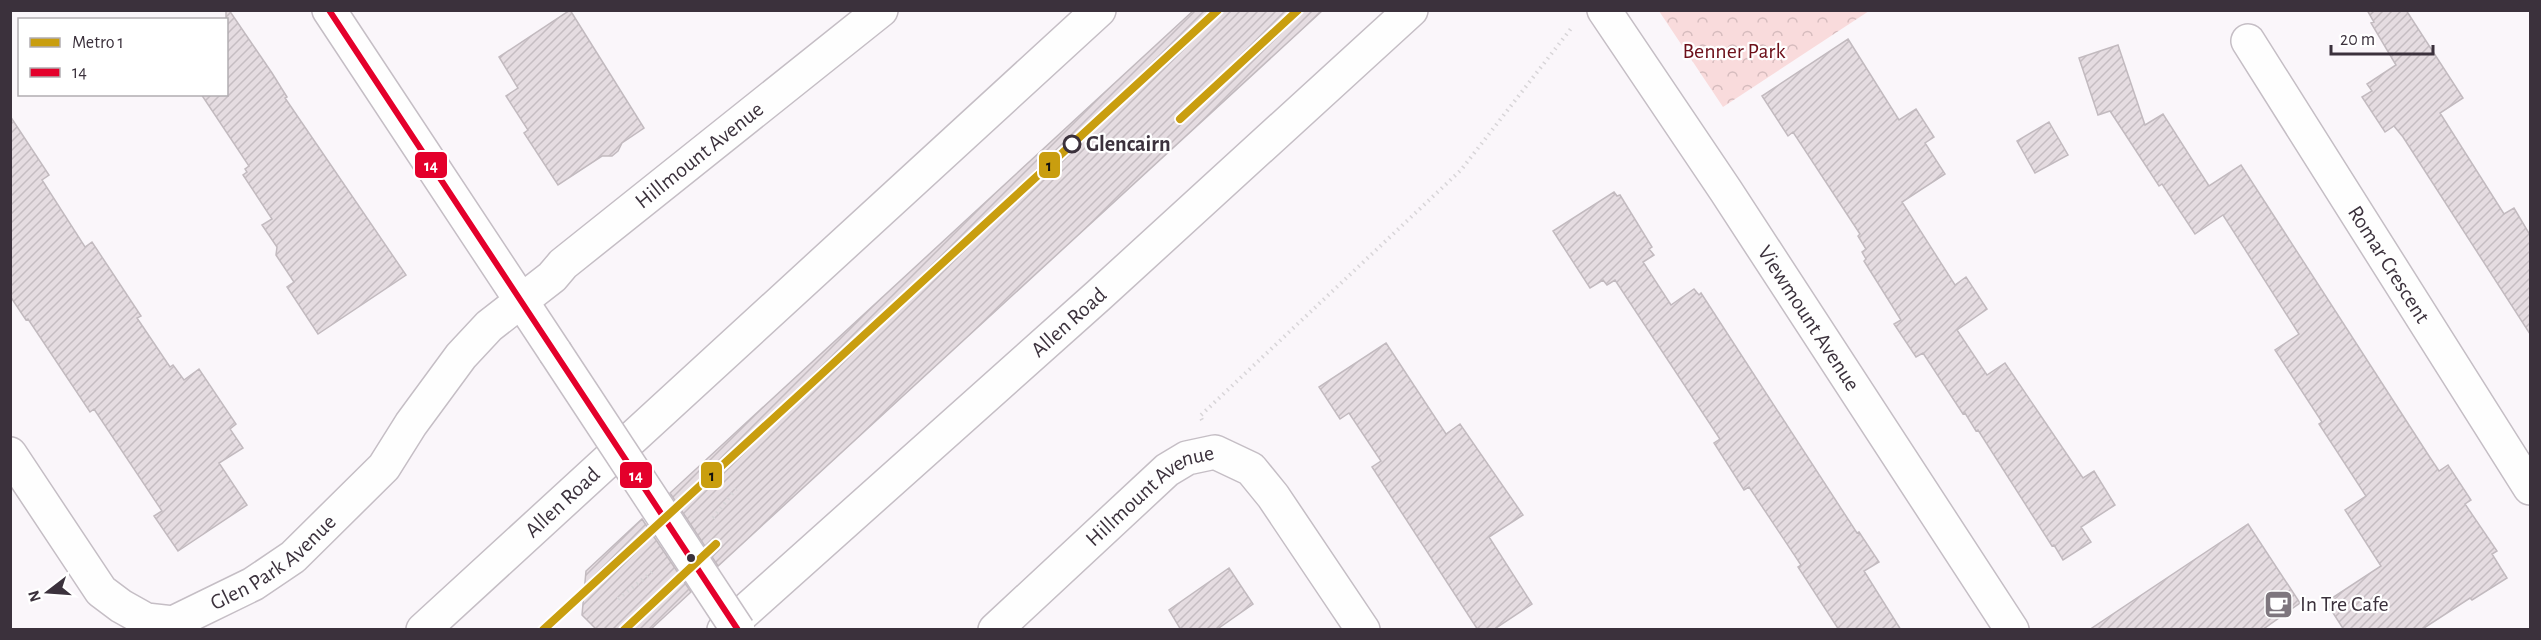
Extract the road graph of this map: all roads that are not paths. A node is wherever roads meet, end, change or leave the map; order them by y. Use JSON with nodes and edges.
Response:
{"nodes":[{"id":1,"x":329,"y":10,"type":"edge"},
{"id":2,"x":882,"y":10,"type":"edge"},
{"id":3,"x":1099,"y":10,"type":"edge"},
{"id":4,"x":1411,"y":10,"type":"edge"},
{"id":5,"x":1604,"y":10,"type":"edge"},
{"id":6,"x":2248,"y":40,"type":"dead end"},
{"id":7,"x":521,"y":301,"type":"junction"},
{"id":8,"x":10,"y":454,"type":"edge"},
{"id":9,"x":2530,"y":488,"type":"edge"},
{"id":10,"x":423,"y":630,"type":"edge"},
{"id":11,"x":724,"y":630,"type":"edge"},
{"id":12,"x":738,"y":630,"type":"edge"},
{"id":13,"x":995,"y":630,"type":"edge"},
{"id":14,"x":1363,"y":630,"type":"edge"},
{"id":15,"x":2012,"y":630,"type":"edge"}],
"edges":[{"from":1,"to":7,"type":"main road"},
{"from":2,"to":7,"type":"main road","name":"Hillmount Avenue"},
{"from":3,"to":10,"type":"main road","name":"Allen Road"},
{"from":4,"to":11,"type":"main road","name":"Allen Road"},
{"from":5,"to":15,"type":"main road","name":"Viewmount Avenue"},
{"from":6,"to":9,"type":"main road","name":"Romar Crescent"},
{"from":7,"to":8,"type":"main road","name":"Glen Park Avenue"},
{"from":7,"to":12,"type":"main road","bridge":true},
{"from":13,"to":14,"type":"main road","name":"Hillmount Avenue"}]}
